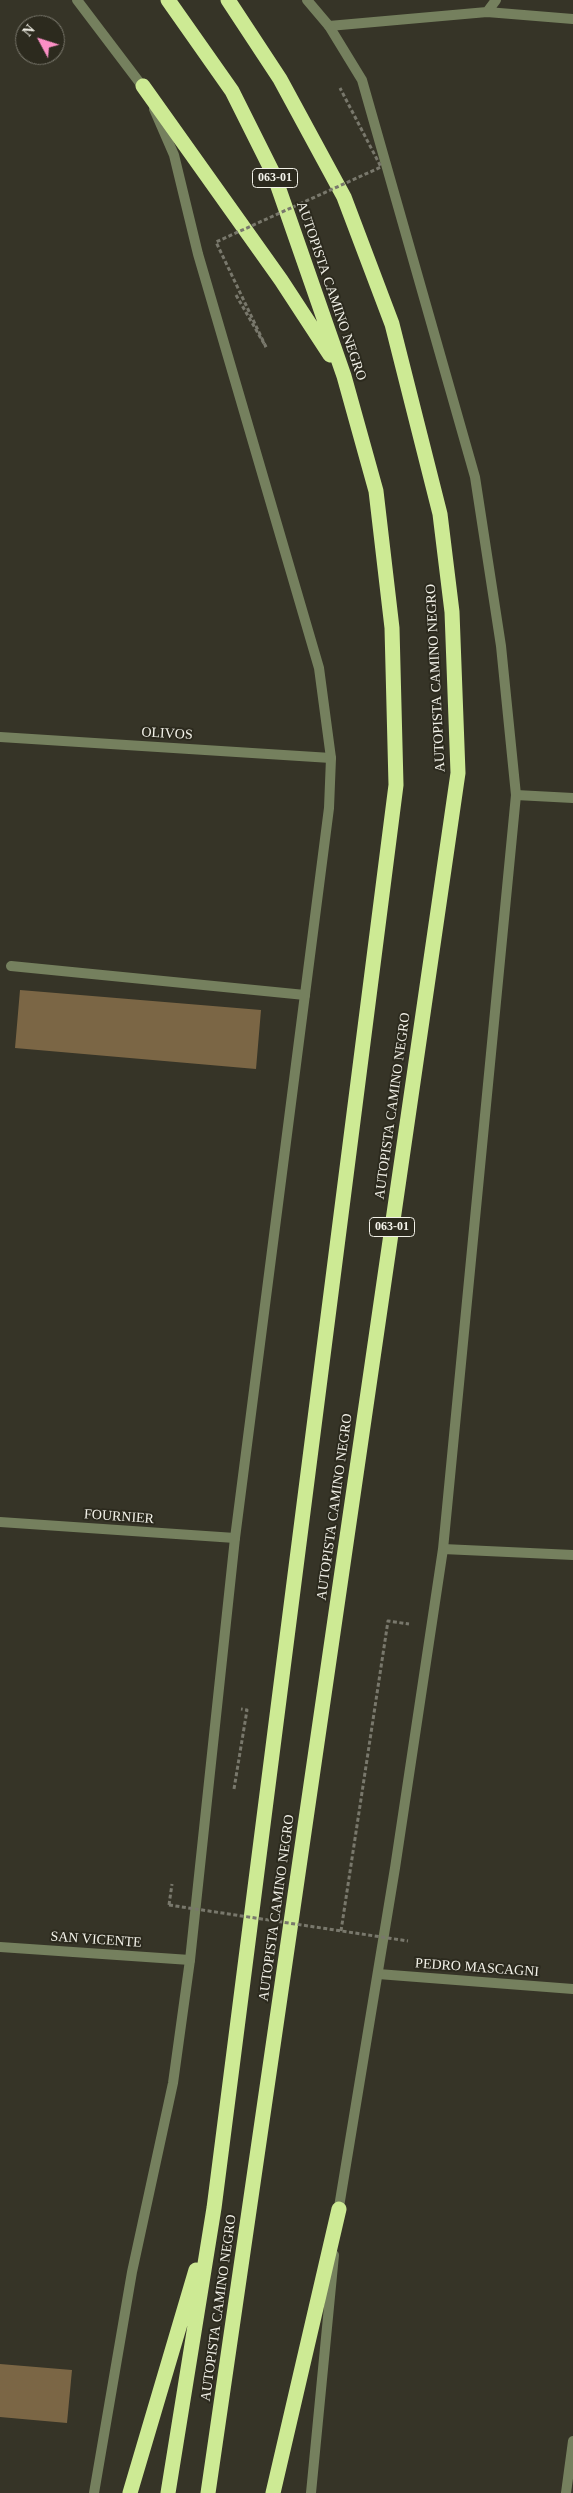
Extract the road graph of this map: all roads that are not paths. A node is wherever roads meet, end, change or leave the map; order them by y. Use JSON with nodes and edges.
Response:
{"nodes":[{"id":1,"x":77,"y":0,"type":"edge"},
{"id":2,"x":168,"y":0,"type":"edge"},
{"id":3,"x":228,"y":0,"type":"edge"},
{"id":4,"x":307,"y":0,"type":"edge"},
{"id":5,"x":496,"y":0,"type":"edge"},
{"id":6,"x":487,"y":12,"type":"junction"},
{"id":7,"x":573,"y":19,"type":"edge"},
{"id":8,"x":329,"y":26,"type":"junction"},
{"id":9,"x":143,"y":86,"type":"junction"},
{"id":10,"x":344,"y":376,"type":"junction"},
{"id":11,"x":0,"y":737,"type":"edge"},
{"id":12,"x":331,"y":758,"type":"junction"},
{"id":13,"x":516,"y":794,"type":"junction"},
{"id":14,"x":573,"y":798,"type":"edge"},
{"id":15,"x":11,"y":966,"type":"dead end"},
{"id":16,"x":304,"y":995,"type":"junction"},
{"id":17,"x":0,"y":1522,"type":"edge"},
{"id":18,"x":235,"y":1538,"type":"junction"},
{"id":19,"x":443,"y":1549,"type":"junction"},
{"id":20,"x":573,"y":1554,"type":"edge"},
{"id":21,"x":0,"y":1948,"type":"edge"},
{"id":22,"x":190,"y":1960,"type":"junction"},
{"id":23,"x":378,"y":1974,"type":"junction"},
{"id":24,"x":573,"y":1989,"type":"edge"},
{"id":25,"x":214,"y":2208,"type":"junction"},
{"id":26,"x":339,"y":2209,"type":"junction"},
{"id":27,"x":573,"y":2441,"type":"edge"},
{"id":28,"x":94,"y":2493,"type":"edge"},
{"id":29,"x":130,"y":2493,"type":"edge"},
{"id":30,"x":168,"y":2493,"type":"edge"},
{"id":31,"x":208,"y":2493,"type":"edge"},
{"id":32,"x":273,"y":2493,"type":"edge"},
{"id":33,"x":311,"y":2493,"type":"edge"},
{"id":34,"x":566,"y":2493,"type":"edge"}],
"edges":[{"from":1,"to":9,"type":"street"},
{"from":2,"to":10,"type":"highway","name":"AUTOPISTA CAMINO NEGRO","number":"063-01"},
{"from":3,"to":31,"type":"highway","name":"AUTOPISTA CAMINO NEGRO","number":"063-01"},
{"from":4,"to":8,"type":"street"},
{"from":5,"to":6,"type":"street"},
{"from":6,"to":7,"type":"street"},
{"from":6,"to":8,"type":"street"},
{"from":8,"to":13,"type":"street"},
{"from":9,"to":10,"type":"highway"},
{"from":9,"to":12,"type":"street"},
{"from":10,"to":25,"type":"highway","name":"AUTOPISTA CAMINO NEGRO","number":"063-01"},
{"from":11,"to":12,"type":"street","name":"OLIVOS"},
{"from":12,"to":16,"type":"street"},
{"from":13,"to":14,"type":"street"},
{"from":13,"to":19,"type":"street"},
{"from":15,"to":16,"type":"street"},
{"from":16,"to":18,"type":"street"},
{"from":17,"to":18,"type":"street","name":"FOURNIER"},
{"from":18,"to":22,"type":"street"},
{"from":19,"to":20,"type":"street"},
{"from":19,"to":23,"type":"street"},
{"from":21,"to":22,"type":"street","name":"SAN VICENTE"},
{"from":22,"to":28,"type":"street"},
{"from":23,"to":24,"type":"street","name":"PEDRO MASCAGNI"},
{"from":23,"to":26,"type":"street"},
{"from":25,"to":29,"type":"highway"},
{"from":25,"to":30,"type":"highway","name":"AUTOPISTA CAMINO NEGRO","number":"063-01"},
{"from":26,"to":32,"type":"highway"},
{"from":26,"to":33,"type":"street"},
{"from":27,"to":34,"type":"street"}]}
